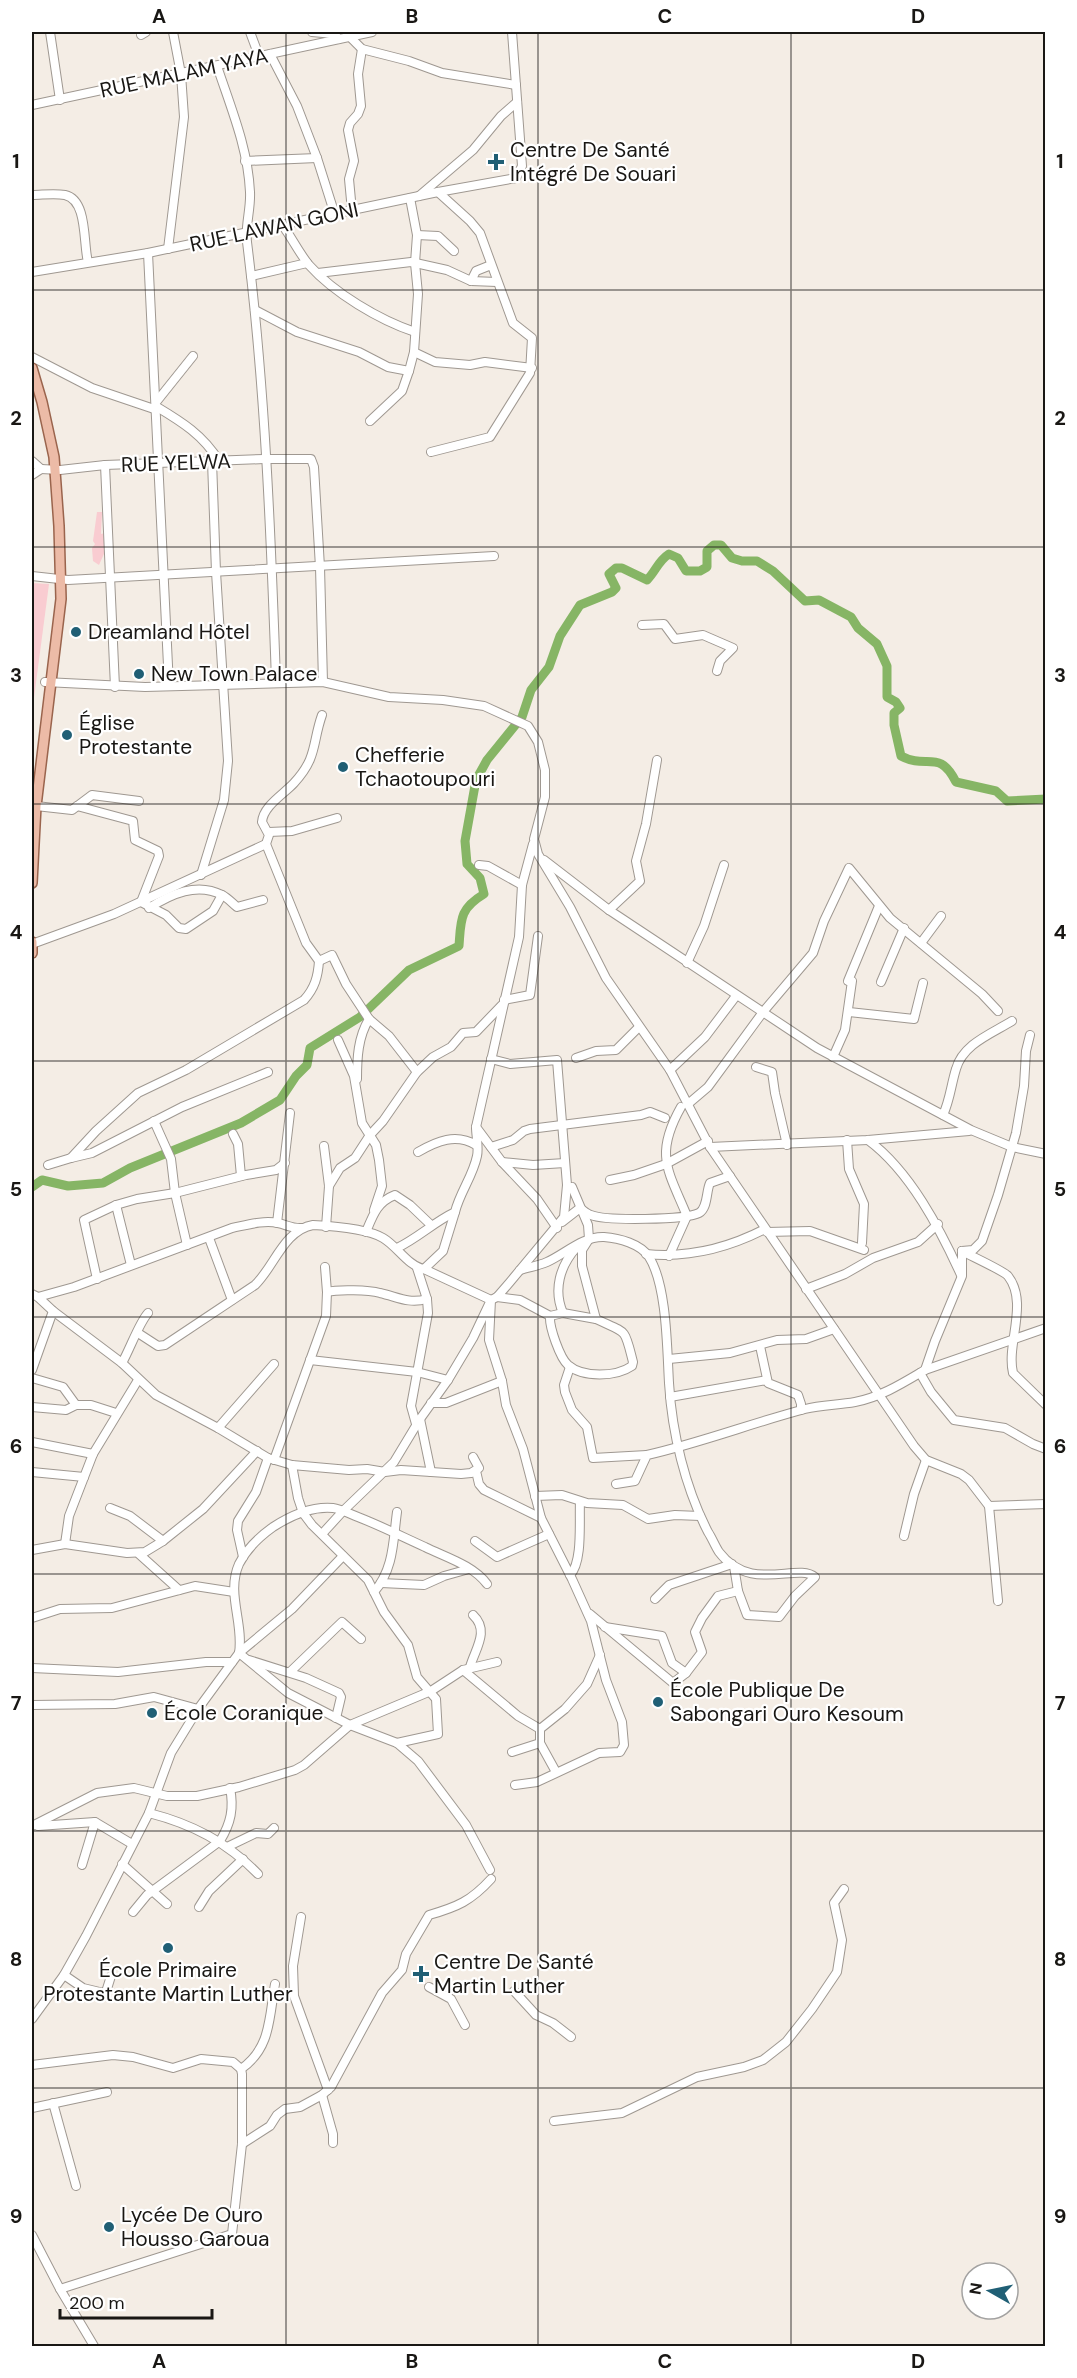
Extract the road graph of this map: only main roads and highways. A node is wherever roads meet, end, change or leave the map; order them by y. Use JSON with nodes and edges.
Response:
{"nodes":[{"id":1,"x":32,"y":368,"type":"edge"},
{"id":2,"x":32,"y":382,"type":"edge"},
{"id":3,"x":49,"y":469,"type":"junction"},
{"id":4,"x":48,"y":683,"type":"junction"},
{"id":5,"x":32,"y":796,"type":"edge"},
{"id":6,"x":32,"y":883,"type":"edge"},
{"id":7,"x":32,"y":943,"type":"edge"},
{"id":8,"x":32,"y":953,"type":"edge"}],
"edges":[{"from":1,"to":3,"type":"main road"},
{"from":2,"to":3,"type":"main road"},
{"from":3,"to":4,"type":"main road"},
{"from":4,"to":5,"type":"main road"},
{"from":4,"to":6,"type":"main road"},
{"from":7,"to":8,"type":"main road"}]}
